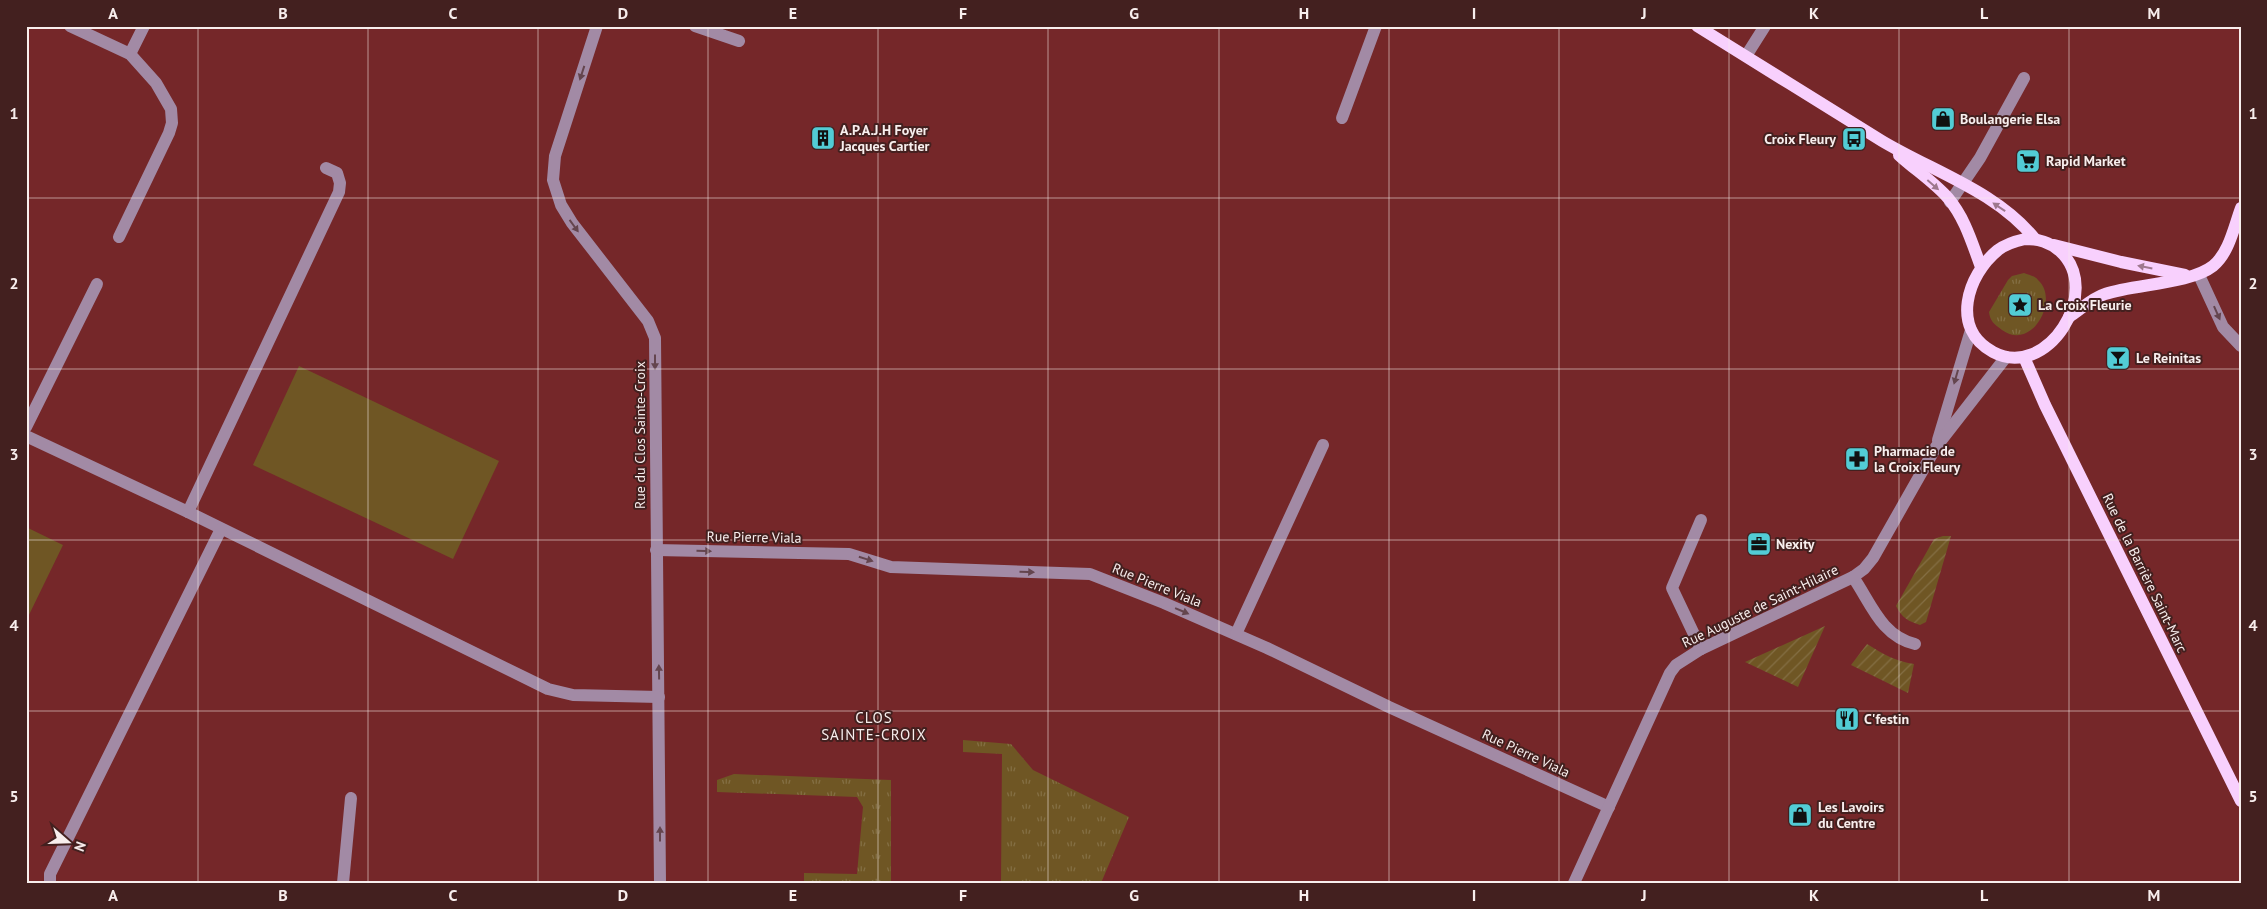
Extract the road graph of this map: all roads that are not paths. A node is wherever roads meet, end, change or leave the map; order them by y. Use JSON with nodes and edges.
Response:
{"nodes":[{"id":1,"x":70,"y":26,"type":"edge"},
{"id":2,"x":144,"y":26,"type":"edge"},
{"id":3,"x":597,"y":26,"type":"edge"},
{"id":4,"x":695,"y":26,"type":"edge"},
{"id":5,"x":1376,"y":26,"type":"edge"},
{"id":6,"x":1697,"y":26,"type":"edge"},
{"id":7,"x":1765,"y":26,"type":"edge"},
{"id":8,"x":739,"y":40,"type":"dead end"},
{"id":9,"x":130,"y":54,"type":"junction"},
{"id":10,"x":1746,"y":56,"type":"junction"},
{"id":11,"x":2024,"y":78,"type":"dead end"},
{"id":12,"x":1342,"y":118,"type":"dead end"},
{"id":13,"x":1884,"y":142,"type":"junction"},
{"id":14,"x":326,"y":168,"type":"dead end"},
{"id":15,"x":1963,"y":183,"type":"junction"},
{"id":16,"x":1950,"y":202,"type":"junction"},
{"id":17,"x":2241,"y":208,"type":"edge"},
{"id":18,"x":2238,"y":223,"type":"edge"},
{"id":19,"x":119,"y":237,"type":"dead end"},
{"id":20,"x":2035,"y":238,"type":"junction"},
{"id":21,"x":2053,"y":245,"type":"junction"},
{"id":22,"x":1981,"y":268,"type":"junction"},
{"id":23,"x":2196,"y":275,"type":"junction"},
{"id":24,"x":97,"y":284,"type":"dead end"},
{"id":25,"x":2069,"y":317,"type":"junction"},
{"id":26,"x":1971,"y":330,"type":"junction"},
{"id":27,"x":2241,"y":346,"type":"edge"},
{"id":28,"x":2006,"y":357,"type":"junction"},
{"id":29,"x":2024,"y":357,"type":"junction"},
{"id":30,"x":26,"y":427,"type":"edge"},
{"id":31,"x":26,"y":436,"type":"edge"},
{"id":32,"x":1323,"y":445,"type":"dead end"},
{"id":33,"x":1936,"y":447,"type":"junction"},
{"id":34,"x":188,"y":512,"type":"junction"},
{"id":35,"x":1701,"y":520,"type":"dead end"},
{"id":36,"x":221,"y":528,"type":"junction"},
{"id":37,"x":656,"y":550,"type":"junction"},
{"id":38,"x":1853,"y":577,"type":"junction"},
{"id":39,"x":1236,"y":634,"type":"junction"},
{"id":40,"x":1915,"y":644,"type":"dead end"},
{"id":41,"x":1701,"y":649,"type":"junction"},
{"id":42,"x":659,"y":696,"type":"junction"},
{"id":43,"x":351,"y":798,"type":"dead end"},
{"id":44,"x":2241,"y":801,"type":"edge"},
{"id":45,"x":1609,"y":807,"type":"junction"},
{"id":46,"x":50,"y":883,"type":"edge"},
{"id":47,"x":343,"y":883,"type":"edge"},
{"id":48,"x":660,"y":883,"type":"edge"},
{"id":49,"x":1574,"y":883,"type":"edge"}],
"edges":[{"from":1,"to":9,"type":"street"},
{"from":2,"to":9,"type":"street"},
{"from":3,"to":37,"type":"street","name":"Rue du Clos Sainte-Croix","one_way":true},
{"from":4,"to":8,"type":"street"},
{"from":5,"to":12,"type":"street"},
{"from":6,"to":10,"type":"main road"},
{"from":7,"to":10,"type":"street"},
{"from":9,"to":19,"type":"street"},
{"from":10,"to":13,"type":"main road"},
{"from":11,"to":15,"type":"street"},
{"from":13,"to":15,"type":"main road"},
{"from":13,"to":16,"type":"main road","one_way":true},
{"from":14,"to":34,"type":"street"},
{"from":15,"to":16,"type":"street"},
{"from":20,"to":15,"type":"main road","one_way":true},
{"from":16,"to":22,"type":"main road"},
{"from":17,"to":18,"type":"main road"},
{"from":18,"to":23,"type":"main road"},
{"from":20,"to":21,"type":"main road"},
{"from":20,"to":22,"type":"main road"},
{"from":23,"to":21,"type":"main road","one_way":true},
{"from":21,"to":25,"type":"main road"},
{"from":22,"to":26,"type":"main road"},
{"from":23,"to":25,"type":"main road"},
{"from":23,"to":27,"type":"street","one_way":true},
{"from":24,"to":30,"type":"street"},
{"from":25,"to":29,"type":"main road"},
{"from":26,"to":28,"type":"main road"},
{"from":26,"to":33,"type":"street","name":"Rue Auguste de Saint-Hilaire","one_way":true},
{"from":28,"to":29,"type":"main road"},
{"from":28,"to":33,"type":"street","name":"Rue Auguste de Saint-Hilaire"},
{"from":29,"to":44,"type":"main road","name":"Rue de la Barrière Saint-Marc"},
{"from":31,"to":34,"type":"street"},
{"from":32,"to":39,"type":"street"},
{"from":33,"to":38,"type":"street","name":"Rue Auguste de Saint-Hilaire"},
{"from":34,"to":36,"type":"street"},
{"from":35,"to":41,"type":"street"},
{"from":36,"to":42,"type":"street"},
{"from":36,"to":46,"type":"street"},
{"from":37,"to":39,"type":"street","name":"Rue Pierre Viala","one_way":true},
{"from":42,"to":37,"type":"street","name":"Rue du Clos Sainte-Croix","one_way":true},
{"from":38,"to":40,"type":"street"},
{"from":38,"to":41,"type":"street","name":"Rue Auguste de Saint-Hilaire"},
{"from":39,"to":45,"type":"street","name":"Rue Pierre Viala"},
{"from":41,"to":45,"type":"street","name":"Rue Auguste de Saint-Hilaire"},
{"from":48,"to":42,"type":"street","name":"Rue du Clos Sainte-Croix","one_way":true},
{"from":43,"to":47,"type":"street"},
{"from":45,"to":49,"type":"street","name":"Rue Auguste de Saint-Hilaire"}]}
